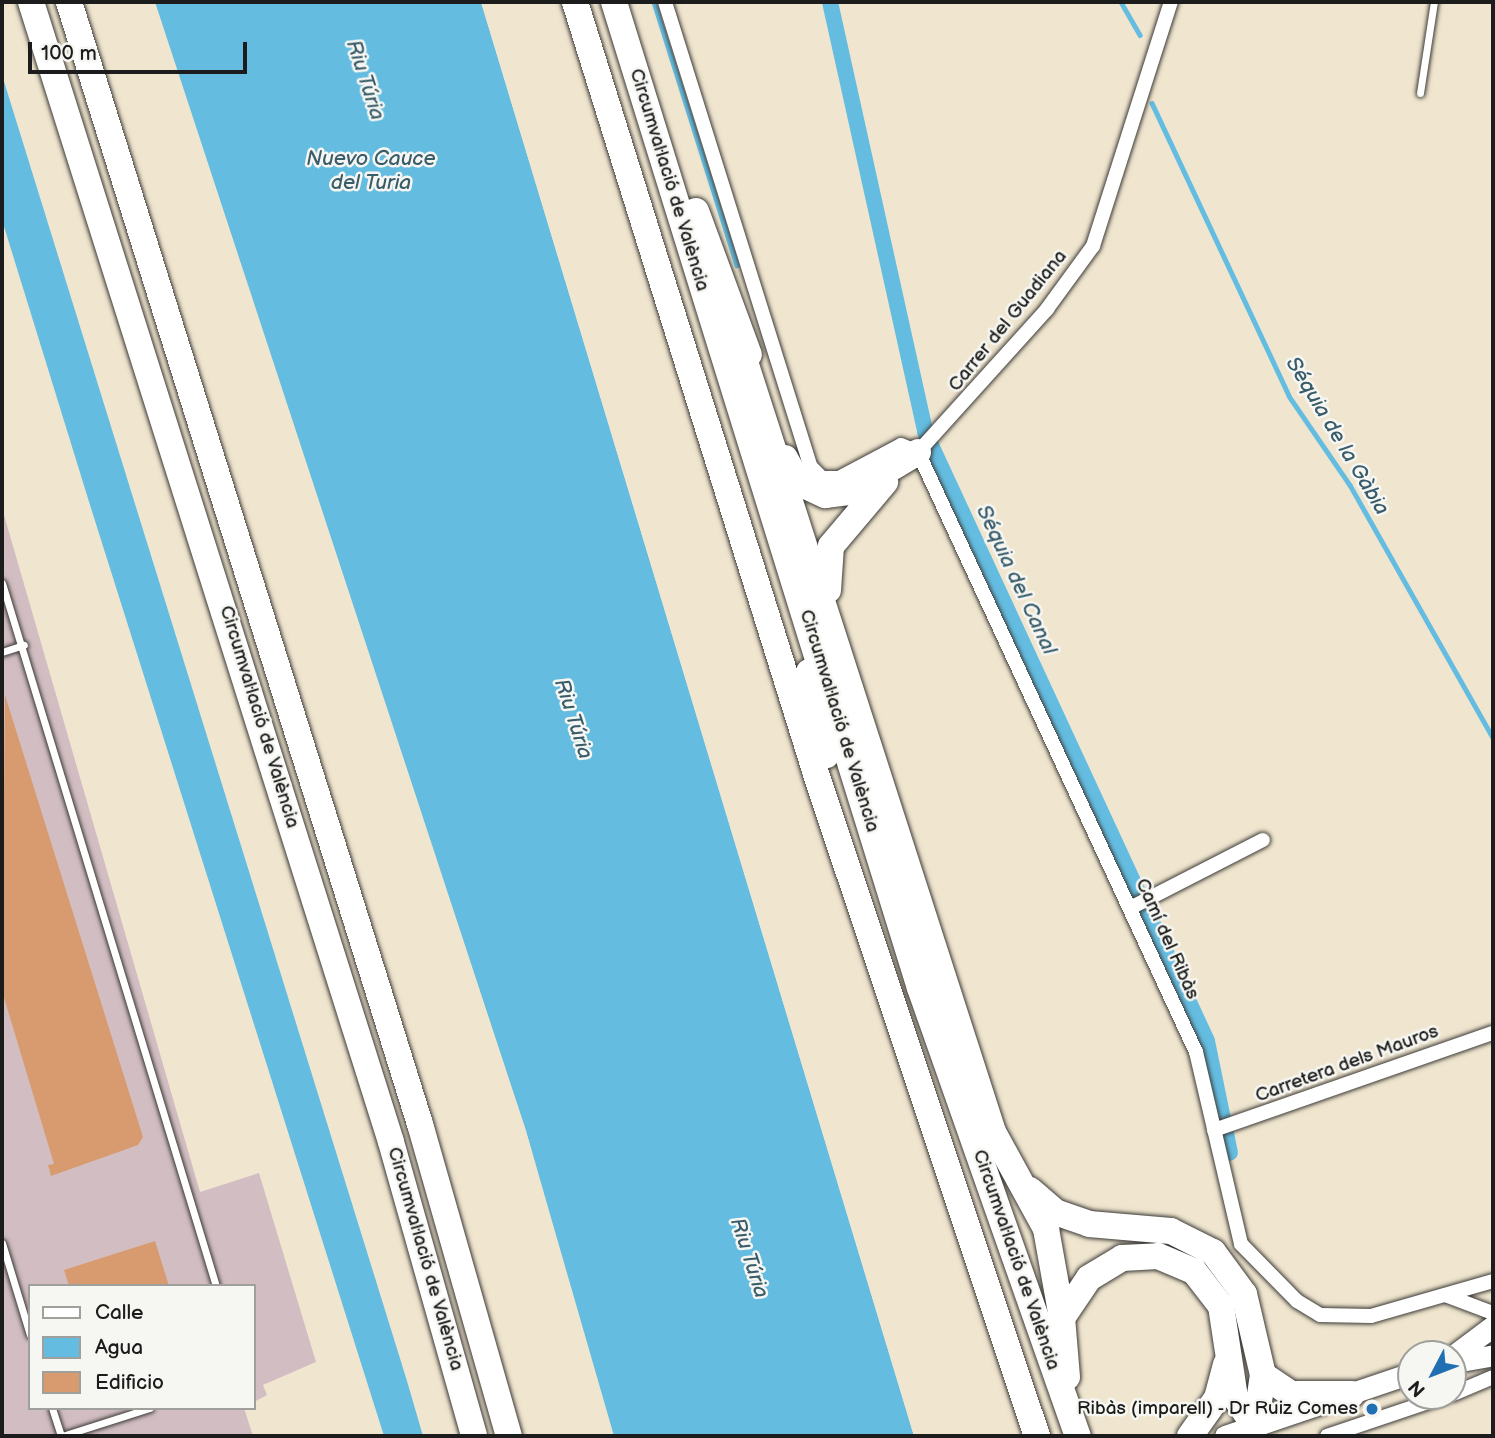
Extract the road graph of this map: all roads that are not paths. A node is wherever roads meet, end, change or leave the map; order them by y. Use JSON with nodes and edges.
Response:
{"nodes":[{"id":1,"x":31,"y":2,"type":"edge"},
{"id":2,"x":56,"y":2,"type":"edge"},
{"id":3,"x":69,"y":2,"type":"edge"},
{"id":4,"x":575,"y":2,"type":"edge"},
{"id":5,"x":614,"y":2,"type":"edge"},
{"id":6,"x":627,"y":2,"type":"edge"},
{"id":7,"x":665,"y":2,"type":"edge"},
{"id":8,"x":1171,"y":2,"type":"edge"},
{"id":9,"x":1434,"y":2,"type":"edge"},
{"id":10,"x":1420,"y":93,"type":"dead end"},
{"id":11,"x":693,"y":202,"type":"junction"},
{"id":12,"x":166,"y":422,"type":"junction"},
{"id":13,"x":746,"y":428,"type":"junction"},
{"id":14,"x":918,"y":452,"type":"junction"},
{"id":15,"x":2,"y":583,"type":"edge"},
{"id":16,"x":24,"y":645,"type":"junction"},
{"id":17,"x":2,"y":652,"type":"edge"},
{"id":18,"x":868,"y":741,"type":"junction"},
{"id":19,"x":1263,"y":841,"type":"dead end"},
{"id":20,"x":860,"y":899,"type":"junction"},
{"id":21,"x":1132,"y":907,"type":"junction"},
{"id":22,"x":1493,"y":1033,"type":"edge"},
{"id":23,"x":1214,"y":1130,"type":"junction"},
{"id":24,"x":1016,"y":1178,"type":"junction"},
{"id":25,"x":2,"y":1243,"type":"edge"},
{"id":26,"x":1493,"y":1282,"type":"edge"},
{"id":27,"x":215,"y":1284,"type":"edge"},
{"id":28,"x":1443,"y":1295,"type":"junction"},
{"id":29,"x":1493,"y":1313,"type":"edge"},
{"id":30,"x":1062,"y":1318,"type":"junction"},
{"id":31,"x":1493,"y":1326,"type":"edge"},
{"id":32,"x":28,"y":1328,"type":"edge"},
{"id":33,"x":1467,"y":1349,"type":"edge"},
{"id":34,"x":1493,"y":1355,"type":"edge"},
{"id":35,"x":1229,"y":1356,"type":"junction"},
{"id":36,"x":1467,"y":1358,"type":"edge"},
{"id":37,"x":1493,"y":1366,"type":"edge"},
{"id":38,"x":1262,"y":1375,"type":"junction"},
{"id":39,"x":1493,"y":1377,"type":"edge"},
{"id":40,"x":1397,"y":1378,"type":"edge"},
{"id":41,"x":1467,"y":1385,"type":"edge"},
{"id":42,"x":1467,"y":1388,"type":"edge"},
{"id":43,"x":1352,"y":1394,"type":"junction"},
{"id":44,"x":53,"y":1410,"type":"edge"},
{"id":45,"x":144,"y":1410,"type":"edge"},
{"id":46,"x":1404,"y":1410,"type":"edge"},
{"id":47,"x":1255,"y":1427,"type":"junction"},
{"id":48,"x":1076,"y":1432,"type":"edge"},
{"id":49,"x":61,"y":1436,"type":"edge"},
{"id":50,"x":474,"y":1436,"type":"edge"},
{"id":51,"x":509,"y":1436,"type":"edge"},
{"id":52,"x":1037,"y":1436,"type":"edge"},
{"id":53,"x":1189,"y":1436,"type":"edge"},
{"id":54,"x":1225,"y":1436,"type":"edge"},
{"id":55,"x":1327,"y":1436,"type":"edge"}],
"edges":[{"from":1,"to":12,"type":"highway","name":"Circumval·lació de València"},
{"from":2,"to":12,"type":"highway"},
{"from":3,"to":51,"type":"highway","name":"Circumval·lació de València"},
{"from":4,"to":20,"type":"highway","name":"Circumval·lació de València"},
{"from":5,"to":13,"type":"highway","name":"Circumval·lació de València"},
{"from":6,"to":11,"type":"highway"},
{"from":7,"to":14,"type":"street"},
{"from":8,"to":14,"type":"street","name":"Carrer del Guadiana"},
{"from":9,"to":10,"type":"lane"},
{"from":11,"to":14,"type":"highway"},
{"from":11,"to":18,"type":"highway"},
{"from":12,"to":50,"type":"highway","name":"Circumval·lació de València"},
{"from":13,"to":20,"type":"highway"},
{"from":13,"to":48,"type":"highway","name":"Circumval·lació de València"},
{"from":14,"to":18,"type":"highway"},
{"from":14,"to":21,"type":"street","name":"Camí del Ribàs"},
{"from":15,"to":16,"type":"lane"},
{"from":16,"to":17,"type":"lane"},
{"from":16,"to":27,"type":"lane"},
{"from":18,"to":24,"type":"highway"},
{"from":19,"to":21,"type":"street"},
{"from":20,"to":52,"type":"highway","name":"Circumval·lació de València"},
{"from":21,"to":23,"type":"street","name":"Camí del Ribàs"},
{"from":22,"to":23,"type":"street","name":"Carretera dels Mauros"},
{"from":23,"to":28,"type":"street","name":"Camí del Ribàs"},
{"from":24,"to":30,"type":"highway"},
{"from":24,"to":38,"type":"highway"},
{"from":25,"to":32,"type":"lane"},
{"from":26,"to":28,"type":"street","name":"Camí del Ribàs"},
{"from":28,"to":29,"type":"street"},
{"from":30,"to":35,"type":"highway"},
{"from":30,"to":48,"type":"highway"},
{"from":31,"to":33,"type":"street"},
{"from":34,"to":36,"type":"street"},
{"from":35,"to":47,"type":"highway"},
{"from":35,"to":53,"type":"highway"},
{"from":37,"to":41,"type":"street"},
{"from":38,"to":43,"type":"highway"},
{"from":38,"to":47,"type":"highway"},
{"from":39,"to":42,"type":"street"},
{"from":40,"to":43,"type":"street"},
{"from":43,"to":47,"type":"street"},
{"from":44,"to":49,"type":"lane"},
{"from":45,"to":49,"type":"lane"},
{"from":46,"to":55,"type":"street"},
{"from":47,"to":54,"type":"street"}]}
